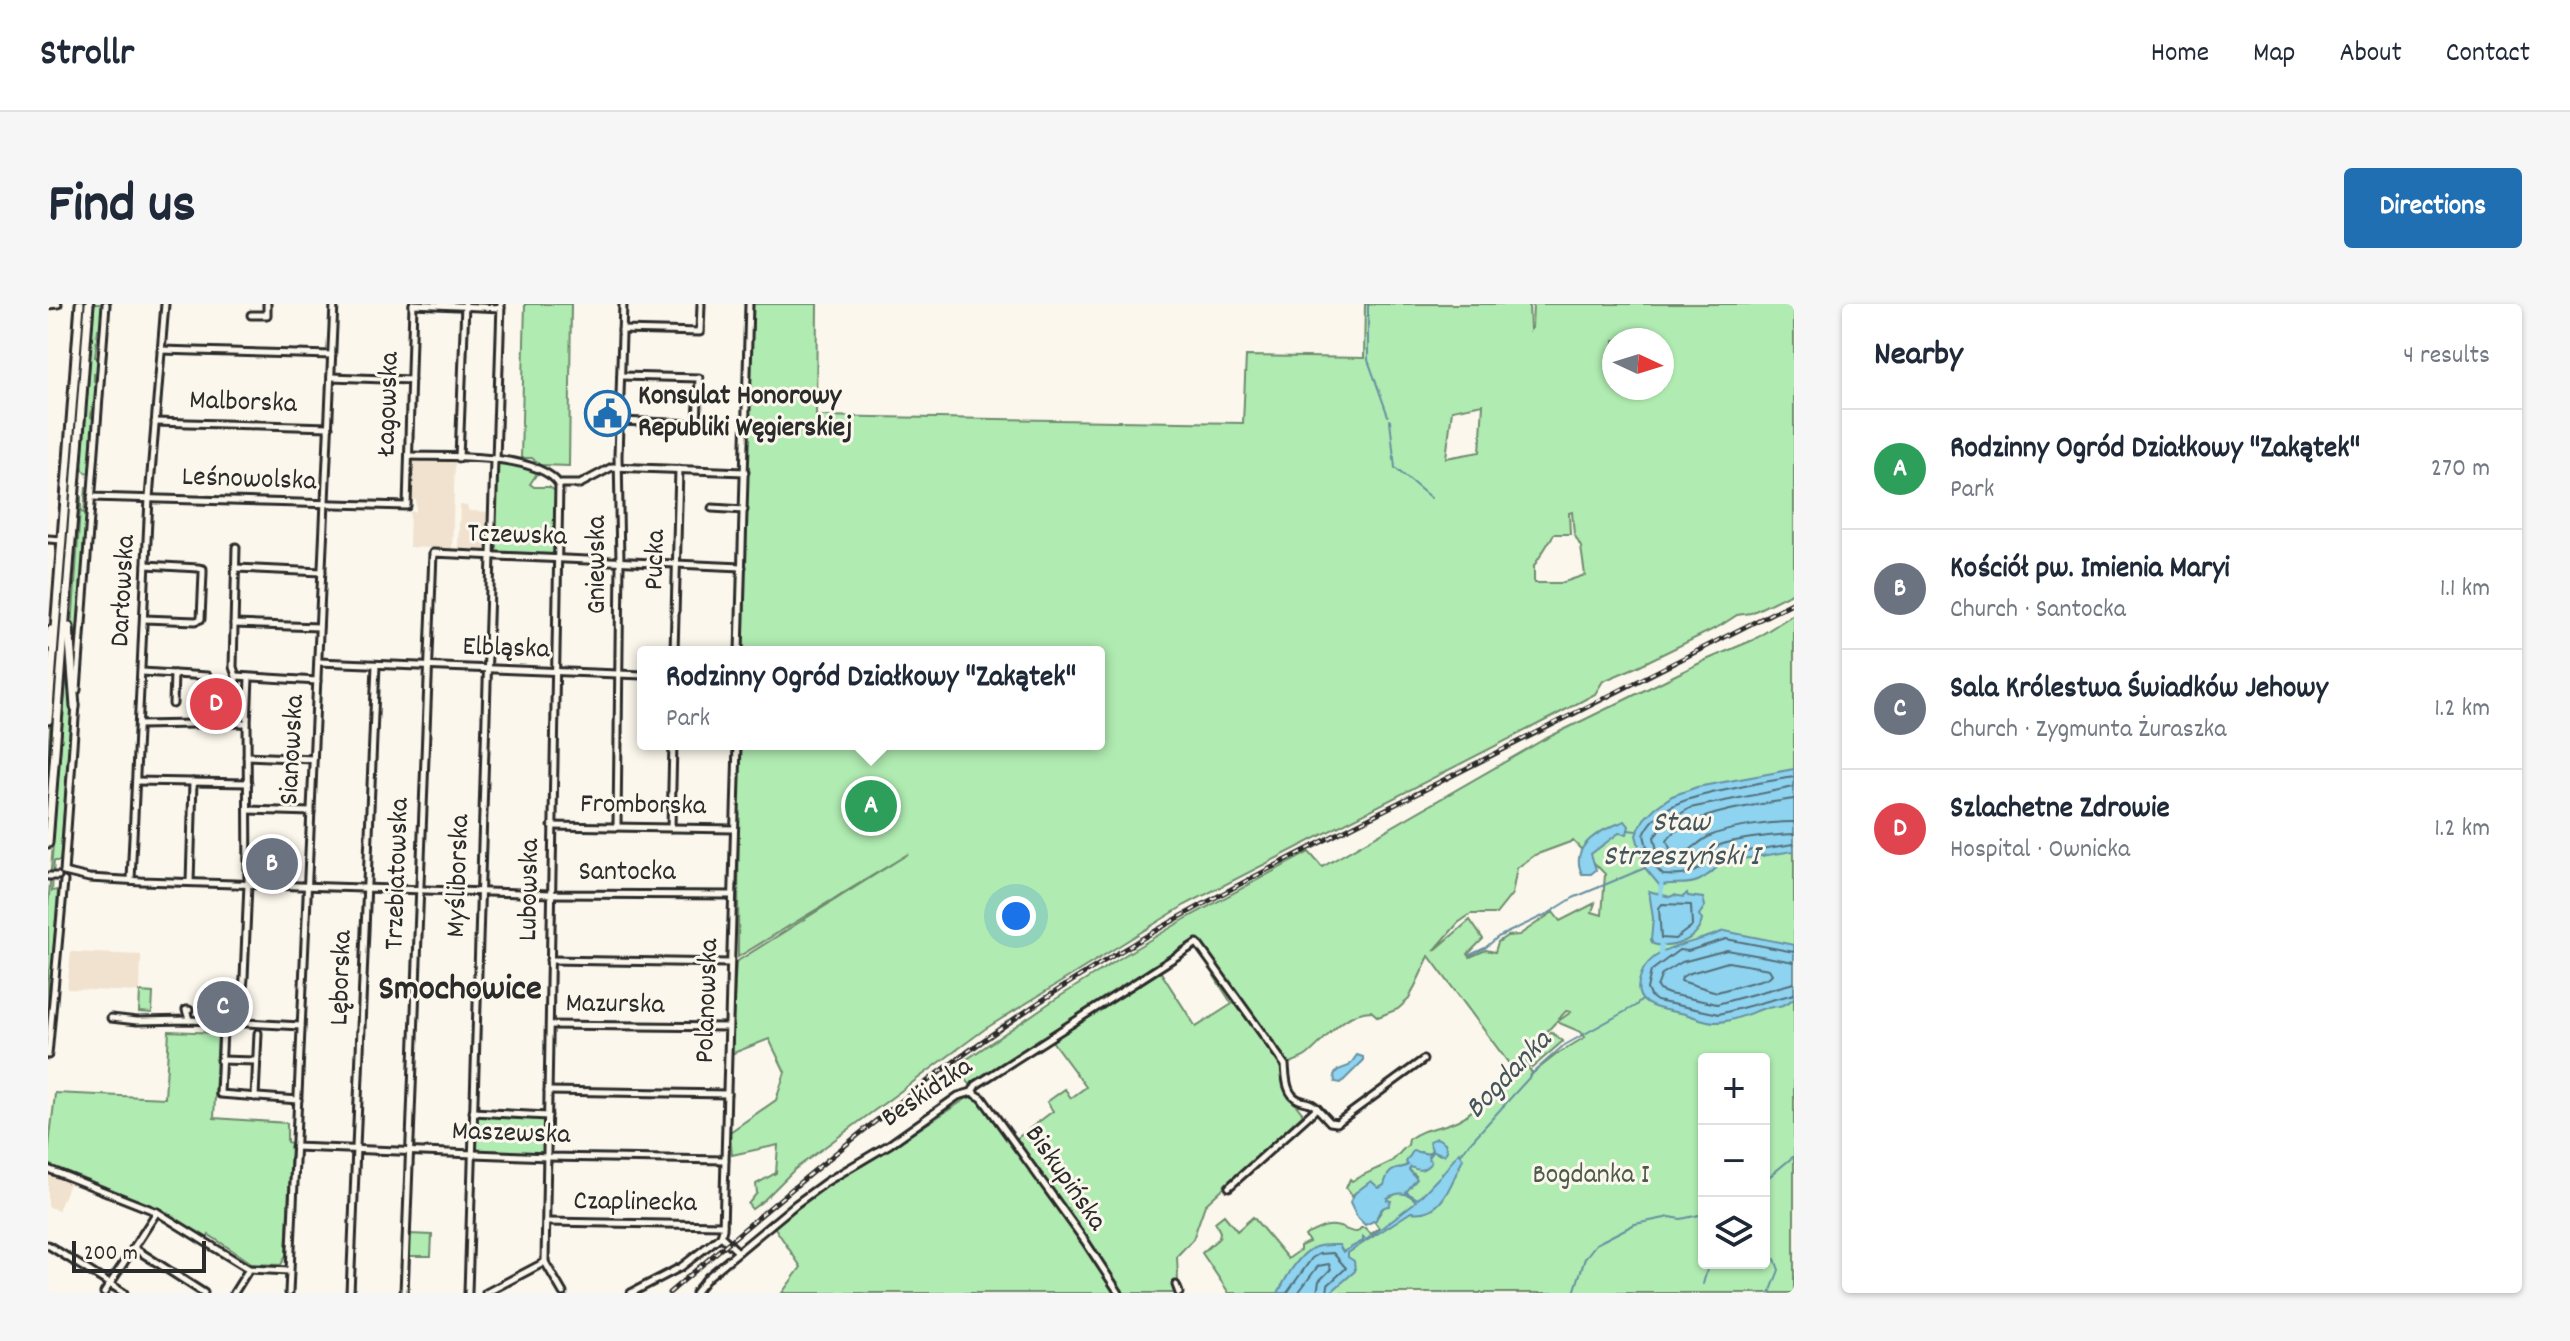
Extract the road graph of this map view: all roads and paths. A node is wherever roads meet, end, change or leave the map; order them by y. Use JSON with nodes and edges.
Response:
{"nodes":[{"id":1,"x":58,"y":304,"type":"edge"},
{"id":2,"x":80,"y":304,"type":"edge"},
{"id":3,"x":89,"y":304,"type":"edge"},
{"id":4,"x":106,"y":304,"type":"edge"},
{"id":5,"x":165,"y":304,"type":"edge"},
{"id":6,"x":267,"y":304,"type":"edge"},
{"id":7,"x":334,"y":304,"type":"edge"},
{"id":8,"x":413,"y":304,"type":"edge"},
{"id":9,"x":623,"y":304,"type":"edge"},
{"id":10,"x":701,"y":304,"type":"edge"},
{"id":11,"x":749,"y":304,"type":"edge"},
{"id":12,"x":48,"y":305,"type":"edge"},
{"id":13,"x":465,"y":305,"type":"edge"},
{"id":14,"x":501,"y":306,"type":"edge"},
{"id":15,"x":251,"y":315,"type":"dead end"},
{"id":16,"x":622,"y":330,"type":"junction"},
{"id":17,"x":161,"y":350,"type":"junction"},
{"id":18,"x":332,"y":355,"type":"junction"},
{"id":19,"x":621,"y":376,"type":"junction"},
{"id":20,"x":331,"y":377,"type":"junction"},
{"id":21,"x":411,"y":380,"type":"junction"},
{"id":22,"x":619,"y":421,"type":"junction"},
{"id":23,"x":155,"y":422,"type":"junction"},
{"id":24,"x":329,"y":427,"type":"junction"},
{"id":25,"x":409,"y":456,"type":"junction"},
{"id":26,"x":459,"y":458,"type":"junction"},
{"id":27,"x":495,"y":460,"type":"junction"},
{"id":28,"x":619,"y":466,"type":"junction"},
{"id":29,"x":679,"y":469,"type":"junction"},
{"id":30,"x":745,"y":472,"type":"junction"},
{"id":31,"x":559,"y":484,"type":"junction"},
{"id":32,"x":91,"y":497,"type":"junction"},
{"id":33,"x":149,"y":498,"type":"junction"},
{"id":34,"x":325,"y":504,"type":"junction"},
{"id":35,"x":407,"y":506,"type":"joint"},
{"id":36,"x":712,"y":508,"type":"dead end"},
{"id":37,"x":744,"y":510,"type":"junction"},
{"id":38,"x":48,"y":539,"type":"edge"},
{"id":39,"x":62,"y":540,"type":"junction"},
{"id":40,"x":236,"y":547,"type":"dead end"},
{"id":41,"x":433,"y":553,"type":"joint"},
{"id":42,"x":490,"y":556,"type":"junction"},
{"id":43,"x":556,"y":559,"type":"junction"},
{"id":44,"x":620,"y":561,"type":"junction"},
{"id":45,"x":677,"y":563,"type":"junction"},
{"id":46,"x":146,"y":565,"type":"junction"},
{"id":47,"x":742,"y":567,"type":"junction"},
{"id":48,"x":236,"y":568,"type":"junction"},
{"id":49,"x":322,"y":572,"type":"junction"},
{"id":50,"x":57,"y":596,"type":"junction"},
{"id":51,"x":67,"y":597,"type":"junction"},
{"id":52,"x":144,"y":619,"type":"junction"},
{"id":53,"x":234,"y":624,"type":"junction"},
{"id":54,"x":319,"y":627,"type":"junction"},
{"id":55,"x":48,"y":645,"type":"edge"},
{"id":56,"x":674,"y":646,"type":"edge"},
{"id":57,"x":739,"y":646,"type":"edge"},
{"id":58,"x":318,"y":662,"type":"junction"},
{"id":59,"x":376,"y":665,"type":"junction"},
{"id":60,"x":427,"y":667,"type":"junction"},
{"id":61,"x":486,"y":670,"type":"junction"},
{"id":62,"x":141,"y":672,"type":"junction"},
{"id":63,"x":555,"y":673,"type":"junction"},
{"id":64,"x":174,"y":674,"type":"junction"},
{"id":65,"x":619,"y":674,"type":"junction"},
{"id":66,"x":637,"y":675,"type":"edge"},
{"id":67,"x":236,"y":676,"type":"junction"},
{"id":68,"x":249,"y":678,"type":"junction"},
{"id":69,"x":317,"y":681,"type":"junction"},
{"id":70,"x":173,"y":704,"type":"dead end"},
{"id":71,"x":205,"y":705,"type":"dead end"},
{"id":72,"x":75,"y":707,"type":"junction"},
{"id":73,"x":48,"y":720,"type":"edge"},
{"id":74,"x":234,"y":723,"type":"junction"},
{"id":75,"x":247,"y":723,"type":"junction"},
{"id":76,"x":139,"y":725,"type":"junction"},
{"id":77,"x":673,"y":750,"type":"edge"},
{"id":78,"x":737,"y":750,"type":"edge"},
{"id":79,"x":247,"y":756,"type":"junction"},
{"id":80,"x":313,"y":759,"type":"junction"},
{"id":81,"x":136,"y":781,"type":"junction"},
{"id":82,"x":193,"y":782,"type":"junction"},
{"id":83,"x":248,"y":783,"type":"junction"},
{"id":84,"x":248,"y":810,"type":"junction"},
{"id":85,"x":311,"y":812,"type":"junction"},
{"id":86,"x":552,"y":826,"type":"junction"},
{"id":87,"x":617,"y":826,"type":"junction"},
{"id":88,"x":671,"y":828,"type":"junction"},
{"id":89,"x":734,"y":829,"type":"junction"},
{"id":90,"x":48,"y":843,"type":"edge"},
{"id":91,"x":58,"y":875,"type":"edge"},
{"id":92,"x":89,"y":878,"type":"junction"},
{"id":93,"x":131,"y":880,"type":"junction"},
{"id":94,"x":65,"y":881,"type":"junction"},
{"id":95,"x":190,"y":882,"type":"junction"},
{"id":96,"x":248,"y":884,"type":"junction"},
{"id":97,"x":308,"y":886,"type":"junction"},
{"id":98,"x":367,"y":887,"type":"junction"},
{"id":99,"x":418,"y":889,"type":"junction"},
{"id":100,"x":479,"y":891,"type":"junction"},
{"id":101,"x":551,"y":894,"type":"junction"},
{"id":102,"x":732,"y":895,"type":"junction"},
{"id":103,"x":550,"y":960,"type":"junction"},
{"id":104,"x":730,"y":963,"type":"junction"},
{"id":105,"x":189,"y":1010,"type":"dead end"},
{"id":106,"x":111,"y":1018,"type":"dead end"},
{"id":107,"x":190,"y":1020,"type":"junction"},
{"id":108,"x":240,"y":1023,"type":"junction"},
{"id":109,"x":550,"y":1025,"type":"junction"},
{"id":110,"x":301,"y":1026,"type":"junction"},
{"id":111,"x":728,"y":1027,"type":"junction"},
{"id":112,"x":223,"y":1029,"type":"dead end"},
{"id":113,"x":258,"y":1033,"type":"dead end"},
{"id":114,"x":48,"y":1055,"type":"edge"},
{"id":115,"x":220,"y":1060,"type":"junction"},
{"id":116,"x":1423,"y":1060,"type":"dead end"},
{"id":117,"x":256,"y":1061,"type":"junction"},
{"id":118,"x":548,"y":1091,"type":"junction"},
{"id":119,"x":972,"y":1092,"type":"junction"},
{"id":120,"x":727,"y":1094,"type":"junction"},
{"id":121,"x":255,"y":1097,"type":"junction"},
{"id":122,"x":298,"y":1100,"type":"junction"},
{"id":123,"x":1317,"y":1108,"type":"junction"},
{"id":124,"x":473,"y":1112,"type":"junction"},
{"id":125,"x":548,"y":1116,"type":"junction"},
{"id":126,"x":295,"y":1147,"type":"junction"},
{"id":127,"x":356,"y":1150,"type":"junction"},
{"id":128,"x":409,"y":1152,"type":"junction"},
{"id":129,"x":472,"y":1155,"type":"junction"},
{"id":130,"x":548,"y":1157,"type":"junction"},
{"id":131,"x":725,"y":1160,"type":"junction"},
{"id":132,"x":48,"y":1169,"type":"edge"},
{"id":133,"x":1229,"y":1187,"type":"dead end"},
{"id":134,"x":157,"y":1212,"type":"junction"},
{"id":135,"x":547,"y":1222,"type":"junction"},
{"id":136,"x":723,"y":1225,"type":"junction"},
{"id":137,"x":721,"y":1236,"type":"junction"},
{"id":138,"x":48,"y":1245,"type":"edge"},
{"id":139,"x":134,"y":1248,"type":"junction"},
{"id":140,"x":738,"y":1252,"type":"junction"},
{"id":141,"x":545,"y":1262,"type":"junction"},
{"id":142,"x":249,"y":1269,"type":"junction"},
{"id":143,"x":289,"y":1271,"type":"junction"},
{"id":144,"x":110,"y":1284,"type":"junction"},
{"id":145,"x":1176,"y":1285,"type":"dead end"},
{"id":146,"x":104,"y":1293,"type":"edge"},
{"id":147,"x":124,"y":1293,"type":"edge"},
{"id":148,"x":204,"y":1293,"type":"edge"},
{"id":149,"x":234,"y":1293,"type":"edge"},
{"id":150,"x":289,"y":1293,"type":"edge"},
{"id":151,"x":350,"y":1293,"type":"edge"},
{"id":152,"x":404,"y":1293,"type":"edge"},
{"id":153,"x":468,"y":1293,"type":"edge"},
{"id":154,"x":486,"y":1293,"type":"edge"},
{"id":155,"x":563,"y":1293,"type":"edge"},
{"id":156,"x":631,"y":1293,"type":"edge"},
{"id":157,"x":695,"y":1293,"type":"edge"},
{"id":158,"x":1119,"y":1293,"type":"edge"},
{"id":159,"x":1179,"y":1293,"type":"edge"}],
"edges":[{"from":1,"to":12,"type":"street"},
{"from":2,"to":39,"type":"main road"},
{"from":3,"to":51,"type":"main road"},
{"from":4,"to":32,"type":"street"},
{"from":5,"to":17,"type":"street","name":"Darłowska"},
{"from":6,"to":15,"type":"street"},
{"from":7,"to":18,"type":"street","name":"Sianowska"},
{"from":8,"to":13,"type":"street"},
{"from":8,"to":21,"type":"street","name":"Łagowska"},
{"from":9,"to":16,"type":"street","name":"Gniewska"},
{"from":10,"to":16,"type":"street"},
{"from":11,"to":30,"type":"street"},
{"from":13,"to":14,"type":"street"},
{"from":13,"to":26,"type":"street"},
{"from":14,"to":27,"type":"street","name":"Myśliborska"},
{"from":16,"to":19,"type":"street","name":"Gniewska"},
{"from":17,"to":18,"type":"street"},
{"from":17,"to":23,"type":"street","name":"Darłowska"},
{"from":18,"to":20,"type":"street","name":"Sianowska"},
{"from":19,"to":22,"type":"street","name":"Gniewska"},
{"from":19,"to":22,"type":"street"},
{"from":20,"to":21,"type":"street"},
{"from":20,"to":24,"type":"street","name":"Sianowska"},
{"from":21,"to":25,"type":"street","name":"Łagowska"},
{"from":22,"to":28,"type":"street","name":"Gniewska"},
{"from":23,"to":24,"type":"street","name":"Malborska"},
{"from":23,"to":33,"type":"street","name":"Darłowska"},
{"from":24,"to":34,"type":"street","name":"Sianowska"},
{"from":25,"to":26,"type":"street"},
{"from":25,"to":35,"type":"street","name":"Łagowska"},
{"from":26,"to":27,"type":"street"},
{"from":27,"to":31,"type":"street"},
{"from":27,"to":42,"type":"street","name":"Myśliborska"},
{"from":28,"to":29,"type":"street"},
{"from":28,"to":31,"type":"street"},
{"from":28,"to":44,"type":"street","name":"Gniewska"},
{"from":29,"to":30,"type":"street"},
{"from":29,"to":45,"type":"street","name":"Pucka"},
{"from":30,"to":37,"type":"street"},
{"from":31,"to":43,"type":"street","name":"Lubowska"},
{"from":32,"to":33,"type":"street","name":"Leśnowolska"},
{"from":32,"to":72,"type":"street"},
{"from":33,"to":34,"type":"street","name":"Leśnowolska"},
{"from":33,"to":46,"type":"street","name":"Darłowska"},
{"from":34,"to":35,"type":"street","name":"Leśnowolska"},
{"from":34,"to":49,"type":"street","name":"Sianowska"},
{"from":36,"to":37,"type":"street"},
{"from":37,"to":47,"type":"street"},
{"from":38,"to":39,"type":"street"},
{"from":39,"to":50,"type":"main road"},
{"from":40,"to":48,"type":"street"},
{"from":41,"to":42,"type":"street","name":"Tczewska"},
{"from":41,"to":60,"type":"street","name":"Trzebiatowska"},
{"from":42,"to":43,"type":"street","name":"Tczewska"},
{"from":42,"to":61,"type":"street","name":"Myśliborska"},
{"from":43,"to":44,"type":"street","name":"Tczewska"},
{"from":43,"to":63,"type":"street","name":"Lubowska"},
{"from":44,"to":45,"type":"street","name":"Tczewska"},
{"from":44,"to":65,"type":"street","name":"Gniewska"},
{"from":45,"to":47,"type":"street","name":"Tczewska"},
{"from":45,"to":56,"type":"street","name":"Pucka"},
{"from":46,"to":52,"type":"street","name":"Darłowska"},
{"from":46,"to":52,"type":"street"},
{"from":47,"to":57,"type":"street"},
{"from":48,"to":49,"type":"street"},
{"from":48,"to":53,"type":"street"},
{"from":49,"to":54,"type":"street","name":"Sianowska"},
{"from":50,"to":55,"type":"main road"},
{"from":50,"to":73,"type":"main road"},
{"from":51,"to":72,"type":"main road"},
{"from":51,"to":90,"type":"main road"},
{"from":52,"to":62,"type":"street","name":"Darłowska"},
{"from":53,"to":54,"type":"street"},
{"from":53,"to":67,"type":"street"},
{"from":54,"to":58,"type":"street","name":"Sianowska"},
{"from":58,"to":59,"type":"street","name":"Elbląska"},
{"from":58,"to":69,"type":"street","name":"Sianowska"},
{"from":59,"to":60,"type":"street","name":"Elbląska"},
{"from":59,"to":98,"type":"street","name":"Lęborska"},
{"from":60,"to":61,"type":"street","name":"Elbląska"},
{"from":60,"to":99,"type":"street","name":"Trzebiatowska"},
{"from":61,"to":63,"type":"street","name":"Elbląska"},
{"from":61,"to":100,"type":"street","name":"Myśliborska"},
{"from":62,"to":64,"type":"street"},
{"from":62,"to":76,"type":"street","name":"Darłowska"},
{"from":63,"to":65,"type":"street","name":"Elbląska"},
{"from":63,"to":86,"type":"street","name":"Lubowska"},
{"from":64,"to":70,"type":"street"},
{"from":64,"to":71,"type":"street"},
{"from":65,"to":66,"type":"street","name":"Elbląska"},
{"from":65,"to":87,"type":"street","name":"Gniewska"},
{"from":67,"to":68,"type":"street"},
{"from":67,"to":74,"type":"street"},
{"from":68,"to":69,"type":"street"},
{"from":68,"to":75,"type":"street"},
{"from":69,"to":80,"type":"street","name":"Sianowska"},
{"from":72,"to":91,"type":"street"},
{"from":74,"to":75,"type":"street"},
{"from":74,"to":76,"type":"street"},
{"from":75,"to":79,"type":"street"},
{"from":76,"to":81,"type":"street","name":"Darłowska"},
{"from":77,"to":88,"type":"street"},
{"from":78,"to":89,"type":"street","name":"Polanowska"},
{"from":79,"to":80,"type":"street"},
{"from":79,"to":83,"type":"street"},
{"from":80,"to":85,"type":"street","name":"Sianowska"},
{"from":81,"to":82,"type":"street"},
{"from":81,"to":93,"type":"street","name":"Darłowska"},
{"from":82,"to":83,"type":"street"},
{"from":82,"to":95,"type":"street"},
{"from":83,"to":84,"type":"street"},
{"from":84,"to":85,"type":"street"},
{"from":84,"to":96,"type":"street"},
{"from":85,"to":97,"type":"street","name":"Sianowska"},
{"from":86,"to":87,"type":"street","name":"Fromborska"},
{"from":86,"to":101,"type":"street","name":"Lubowska"},
{"from":87,"to":88,"type":"street","name":"Fromborska"},
{"from":88,"to":89,"type":"street","name":"Fromborska"},
{"from":89,"to":102,"type":"street","name":"Polanowska"},
{"from":91,"to":92,"type":"street","name":"Santocka"},
{"from":91,"to":94,"type":"street"},
{"from":92,"to":93,"type":"street","name":"Santocka"},
{"from":92,"to":94,"type":"street","name":"Santocka"},
{"from":93,"to":95,"type":"street","name":"Santocka"},
{"from":94,"to":114,"type":"street"},
{"from":95,"to":96,"type":"street","name":"Santocka"},
{"from":96,"to":97,"type":"street","name":"Santocka"},
{"from":96,"to":108,"type":"street"},
{"from":97,"to":98,"type":"street","name":"Santocka"},
{"from":97,"to":110,"type":"street","name":"Sianowska"},
{"from":98,"to":99,"type":"street","name":"Santocka"},
{"from":98,"to":127,"type":"street","name":"Lęborska"},
{"from":99,"to":100,"type":"street","name":"Santocka"},
{"from":99,"to":128,"type":"street","name":"Trzebiatowska"},
{"from":100,"to":101,"type":"street","name":"Santocka"},
{"from":100,"to":124,"type":"street","name":"Myśliborska"},
{"from":101,"to":102,"type":"street","name":"Santocka"},
{"from":101,"to":103,"type":"street","name":"Lubowska"},
{"from":102,"to":104,"type":"street","name":"Polanowska"},
{"from":103,"to":104,"type":"street"},
{"from":103,"to":109,"type":"street","name":"Lubowska"},
{"from":104,"to":111,"type":"street","name":"Polanowska"},
{"from":105,"to":107,"type":"street"},
{"from":106,"to":107,"type":"street"},
{"from":107,"to":108,"type":"street"},
{"from":108,"to":110,"type":"street"},
{"from":109,"to":111,"type":"street","name":"Mazurska"},
{"from":109,"to":118,"type":"street","name":"Lubowska"},
{"from":110,"to":122,"type":"street","name":"Sianowska"},
{"from":111,"to":120,"type":"street","name":"Polanowska"},
{"from":112,"to":115,"type":"street"},
{"from":113,"to":117,"type":"street"},
{"from":115,"to":117,"type":"street"},
{"from":115,"to":121,"type":"street"},
{"from":116,"to":123,"type":"street"},
{"from":117,"to":121,"type":"street"},
{"from":118,"to":120,"type":"street"},
{"from":118,"to":125,"type":"street","name":"Lubowska"},
{"from":119,"to":123,"type":"street","name":"Beskidzka"},
{"from":119,"to":140,"type":"street","name":"Beskidzka"},
{"from":119,"to":158,"type":"street","name":"Biskupińska"},
{"from":120,"to":131,"type":"street","name":"Polanowska"},
{"from":121,"to":122,"type":"street"},
{"from":122,"to":126,"type":"street","name":"Sianowska"},
{"from":123,"to":133,"type":"street"},
{"from":124,"to":125,"type":"street"},
{"from":124,"to":129,"type":"street","name":"Myśliborska"},
{"from":125,"to":130,"type":"street","name":"Lubowska"},
{"from":126,"to":127,"type":"street","name":"Maszewska"},
{"from":126,"to":143,"type":"street","name":"Sianowska"},
{"from":127,"to":128,"type":"street","name":"Maszewska"},
{"from":127,"to":151,"type":"street","name":"Lęborska"},
{"from":128,"to":129,"type":"street","name":"Maszewska"},
{"from":128,"to":152,"type":"street","name":"Trzebiatowska"},
{"from":129,"to":130,"type":"street","name":"Maszewska"},
{"from":129,"to":153,"type":"street","name":"Myśliborska"},
{"from":130,"to":131,"type":"street","name":"Maszewska"},
{"from":130,"to":135,"type":"street","name":"Lubowska"},
{"from":131,"to":136,"type":"street","name":"Polanowska"},
{"from":132,"to":134,"type":"street"},
{"from":134,"to":139,"type":"street"},
{"from":134,"to":142,"type":"street"},
{"from":135,"to":136,"type":"street","name":"Czaplinecka"},
{"from":135,"to":141,"type":"street","name":"Lubowska"},
{"from":136,"to":137,"type":"street","name":"Polanowska"},
{"from":137,"to":140,"type":"street"},
{"from":137,"to":156,"type":"street"},
{"from":138,"to":144,"type":"street"},
{"from":139,"to":144,"type":"street"},
{"from":139,"to":148,"type":"street"},
{"from":140,"to":157,"type":"street","name":"Beskidzka"},
{"from":141,"to":154,"type":"street"},
{"from":141,"to":155,"type":"street"},
{"from":142,"to":143,"type":"street"},
{"from":142,"to":149,"type":"street"},
{"from":143,"to":150,"type":"street","name":"Sianowska"},
{"from":144,"to":146,"type":"street"},
{"from":144,"to":147,"type":"street"},
{"from":145,"to":159,"type":"street"}]}
